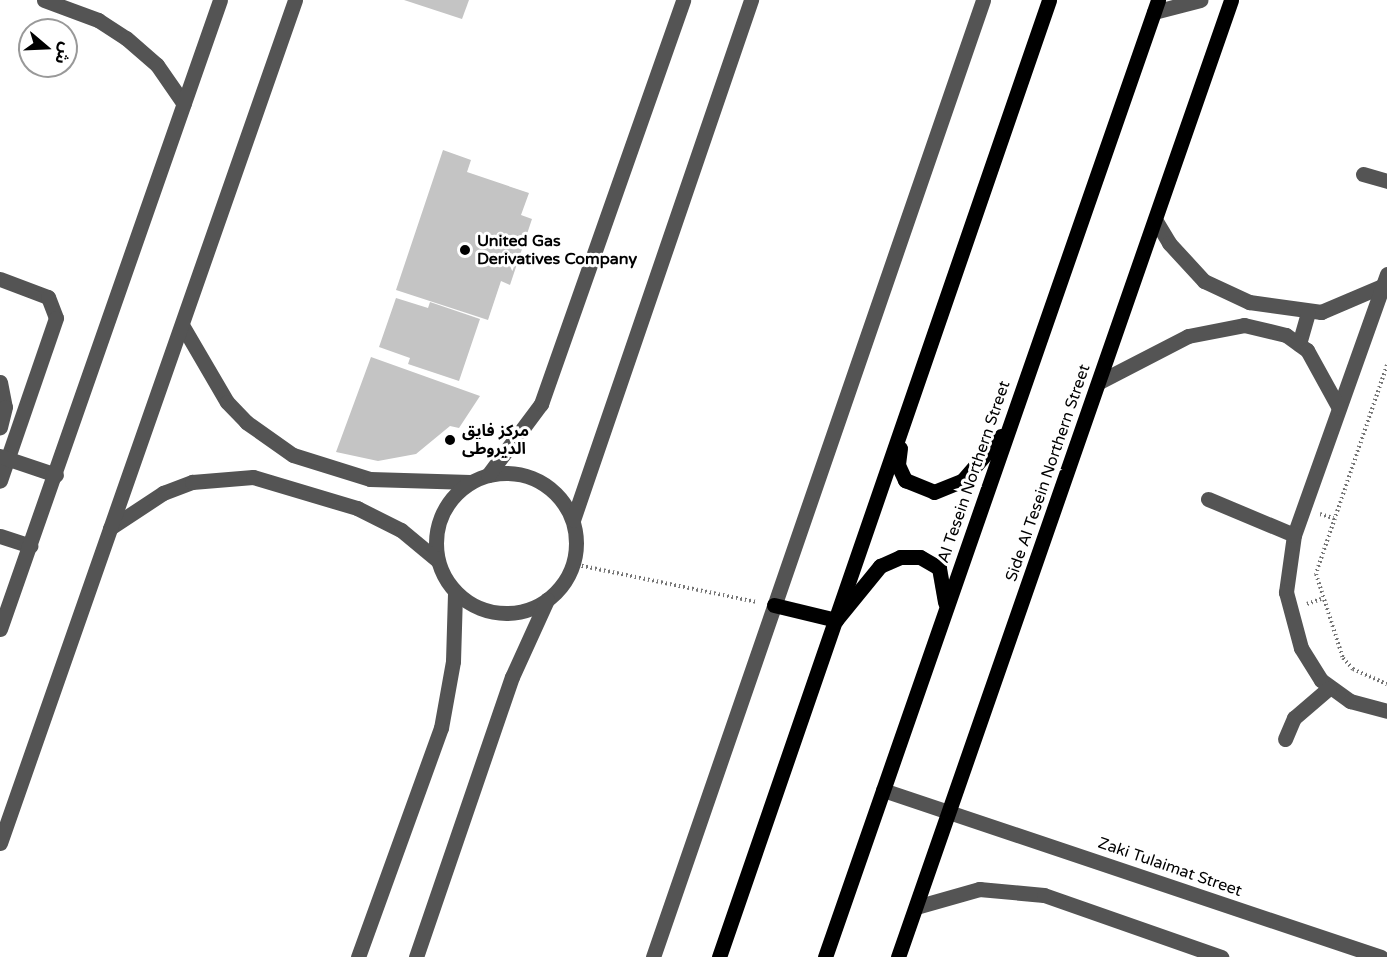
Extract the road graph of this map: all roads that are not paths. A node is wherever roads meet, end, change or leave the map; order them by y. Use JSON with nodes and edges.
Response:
{"nodes":[{"id":1,"x":44,"y":0,"type":"edge"},
{"id":2,"x":220,"y":0,"type":"edge"},
{"id":3,"x":295,"y":0,"type":"edge"},
{"id":4,"x":683,"y":0,"type":"edge"},
{"id":5,"x":751,"y":0,"type":"edge"},
{"id":6,"x":983,"y":0,"type":"edge"},
{"id":7,"x":1049,"y":0,"type":"edge"},
{"id":8,"x":1200,"y":0,"type":"edge"},
{"id":9,"x":1231,"y":0,"type":"edge"},
{"id":10,"x":1156,"y":6,"type":"edge"},
{"id":11,"x":184,"y":104,"type":"junction"},
{"id":12,"x":1362,"y":174,"type":"dead end"},
{"id":13,"x":1387,"y":181,"type":"edge"},
{"id":14,"x":1156,"y":221,"type":"junction"},
{"id":15,"x":0,"y":279,"type":"edge"},
{"id":16,"x":1384,"y":280,"type":"edge"},
{"id":17,"x":1249,"y":302,"type":"junction"},
{"id":18,"x":1308,"y":313,"type":"junction"},
{"id":19,"x":182,"y":325,"type":"junction"},
{"id":20,"x":1244,"y":325,"type":"junction"},
{"id":21,"x":1299,"y":344,"type":"junction"},
{"id":22,"x":0,"y":382,"type":"edge"},
{"id":23,"x":1099,"y":382,"type":"junction"},
{"id":24,"x":1339,"y":408,"type":"junction"},
{"id":25,"x":1009,"y":426,"type":"junction"},
{"id":26,"x":0,"y":427,"type":"edge"},
{"id":27,"x":902,"y":427,"type":"junction"},
{"id":28,"x":4,"y":458,"type":"edge"},
{"id":29,"x":56,"y":475,"type":"junction"},
{"id":30,"x":488,"y":475,"type":"junction"},
{"id":31,"x":0,"y":481,"type":"edge"},
{"id":32,"x":470,"y":482,"type":"junction"},
{"id":33,"x":1208,"y":499,"type":"dead end"},
{"id":34,"x":573,"y":520,"type":"junction"},
{"id":35,"x":110,"y":528,"type":"junction"},
{"id":36,"x":1294,"y":535,"type":"junction"},
{"id":37,"x":0,"y":536,"type":"edge"},
{"id":38,"x":30,"y":546,"type":"junction"},
{"id":39,"x":437,"y":560,"type":"junction"},
{"id":40,"x":455,"y":592,"type":"junction"},
{"id":41,"x":547,"y":600,"type":"junction"},
{"id":42,"x":774,"y":605,"type":"junction"},
{"id":43,"x":946,"y":611,"type":"junction"},
{"id":44,"x":836,"y":620,"type":"junction"},
{"id":45,"x":0,"y":629,"type":"edge"},
{"id":46,"x":1329,"y":688,"type":"junction"},
{"id":47,"x":1387,"y":711,"type":"edge"},
{"id":48,"x":1285,"y":739,"type":"dead end"},
{"id":49,"x":883,"y":790,"type":"junction"},
{"id":50,"x":948,"y":812,"type":"junction"},
{"id":51,"x":0,"y":843,"type":"edge"},
{"id":52,"x":916,"y":907,"type":"junction"},
{"id":53,"x":358,"y":957,"type":"edge"},
{"id":54,"x":416,"y":957,"type":"edge"},
{"id":55,"x":653,"y":957,"type":"edge"},
{"id":56,"x":719,"y":957,"type":"edge"},
{"id":57,"x":825,"y":957,"type":"edge"},
{"id":58,"x":898,"y":957,"type":"edge"},
{"id":59,"x":1221,"y":957,"type":"edge"},
{"id":60,"x":1381,"y":957,"type":"edge"}],
"edges":[{"from":1,"to":11,"type":"street"},
{"from":2,"to":11,"type":"street"},
{"from":3,"to":19,"type":"street"},
{"from":4,"to":30,"type":"street"},
{"from":5,"to":34,"type":"street"},
{"from":6,"to":42,"type":"street"},
{"from":7,"to":27,"type":"main road"},
{"from":8,"to":10,"type":"street"},
{"from":9,"to":14,"type":"main road","name":"Side Al Tesein Northern Street"},
{"from":10,"to":25,"type":"main road","name":"Al Tesein Northern Street"},
{"from":11,"to":29,"type":"street"},
{"from":12,"to":13,"type":"street"},
{"from":14,"to":17,"type":"street"},
{"from":14,"to":23,"type":"main road","name":"Side Al Tesein Northern Street"},
{"from":15,"to":28,"type":"street"},
{"from":16,"to":18,"type":"street"},
{"from":16,"to":24,"type":"street"},
{"from":17,"to":18,"type":"street"},
{"from":17,"to":20,"type":"street"},
{"from":18,"to":21,"type":"street"},
{"from":19,"to":32,"type":"street"},
{"from":19,"to":35,"type":"street"},
{"from":20,"to":21,"type":"street"},
{"from":20,"to":23,"type":"street"},
{"from":21,"to":24,"type":"street"},
{"from":22,"to":26,"type":"street"},
{"from":23,"to":50,"type":"main road","name":"Side Al Tesein Northern Street"},
{"from":24,"to":36,"type":"street"},
{"from":25,"to":27,"type":"main road"},
{"from":25,"to":43,"type":"main road","name":"Al Tesein Northern Street"},
{"from":27,"to":44,"type":"main road"},
{"from":28,"to":29,"type":"street"},
{"from":28,"to":31,"type":"street"},
{"from":29,"to":38,"type":"street"},
{"from":30,"to":32,"type":"street"},
{"from":30,"to":34,"type":"street"},
{"from":32,"to":39,"type":"street"},
{"from":33,"to":36,"type":"street"},
{"from":34,"to":41,"type":"street"},
{"from":35,"to":39,"type":"street"},
{"from":35,"to":51,"type":"street"},
{"from":36,"to":46,"type":"street"},
{"from":37,"to":38,"type":"street"},
{"from":38,"to":45,"type":"street"},
{"from":39,"to":40,"type":"street"},
{"from":40,"to":41,"type":"street"},
{"from":40,"to":53,"type":"street"},
{"from":41,"to":54,"type":"street"},
{"from":42,"to":44,"type":"main road"},
{"from":42,"to":55,"type":"street"},
{"from":43,"to":44,"type":"main road"},
{"from":43,"to":49,"type":"main road","name":"Al Tesein Northern Street"},
{"from":44,"to":56,"type":"main road"},
{"from":46,"to":47,"type":"street"},
{"from":46,"to":48,"type":"street"},
{"from":49,"to":50,"type":"street","name":"Zaki Tulaimat Street"},
{"from":49,"to":57,"type":"main road","name":"Al Tesein Northern Street"},
{"from":50,"to":52,"type":"main road","name":"Side Al Tesein Northern Street"},
{"from":50,"to":60,"type":"street","name":"Zaki Tulaimat Street"},
{"from":52,"to":58,"type":"main road","name":"Side Al Tesein Northern Street"},
{"from":52,"to":59,"type":"street"}]}
